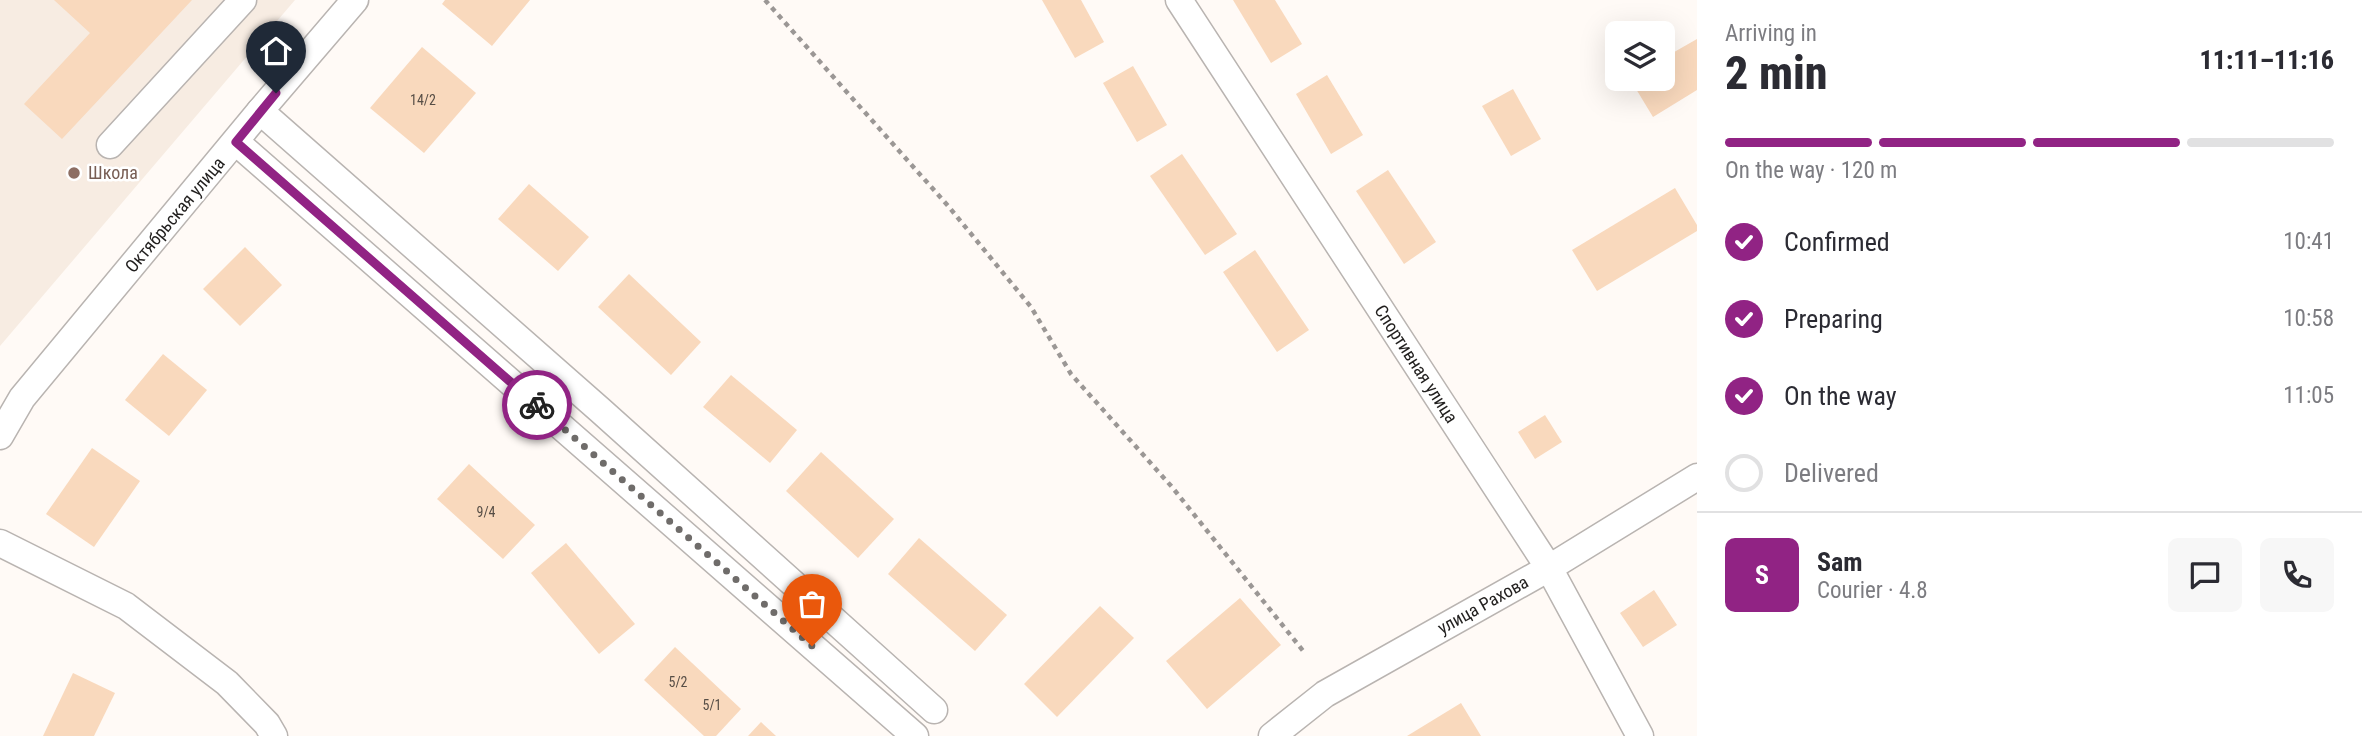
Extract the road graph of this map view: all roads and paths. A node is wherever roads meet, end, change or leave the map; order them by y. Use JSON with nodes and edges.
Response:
{"nodes":[{"id":1,"x":243,"y":0,"type":"edge"},
{"id":2,"x":355,"y":0,"type":"edge"},
{"id":3,"x":765,"y":0,"type":"edge"},
{"id":4,"x":1179,"y":0,"type":"edge"},
{"id":5,"x":260,"y":111,"type":"junction"},
{"id":6,"x":236,"y":142,"type":"junction"},
{"id":7,"x":110,"y":145,"type":"dead end"},
{"id":8,"x":0,"y":436,"type":"edge"},
{"id":9,"x":1697,"y":477,"type":"edge"},
{"id":10,"x":0,"y":542,"type":"edge"},
{"id":11,"x":1549,"y":568,"type":"junction"},
{"id":12,"x":1304,"y":652,"type":"dead end"},
{"id":13,"x":934,"y":710,"type":"dead end"},
{"id":14,"x":274,"y":736,"type":"edge"},
{"id":15,"x":915,"y":736,"type":"edge"},
{"id":16,"x":1272,"y":736,"type":"edge"},
{"id":17,"x":1640,"y":736,"type":"edge"}],
"edges":[{"from":1,"to":7,"type":"street"},
{"from":2,"to":5,"type":"street","name":"Октябрьская улица"},
{"from":3,"to":12,"type":"path"},
{"from":4,"to":11,"type":"street","name":"Спортивная улица"},
{"from":5,"to":6,"type":"street","name":"Октябрьская улица"},
{"from":5,"to":13,"type":"street"},
{"from":6,"to":8,"type":"street","name":"Октябрьская улица"},
{"from":6,"to":15,"type":"street"},
{"from":9,"to":11,"type":"street","name":"улица Рахова"},
{"from":10,"to":14,"type":"street"},
{"from":11,"to":16,"type":"street","name":"улица Рахова"},
{"from":11,"to":17,"type":"street","name":"Спортивная улица"}]}
